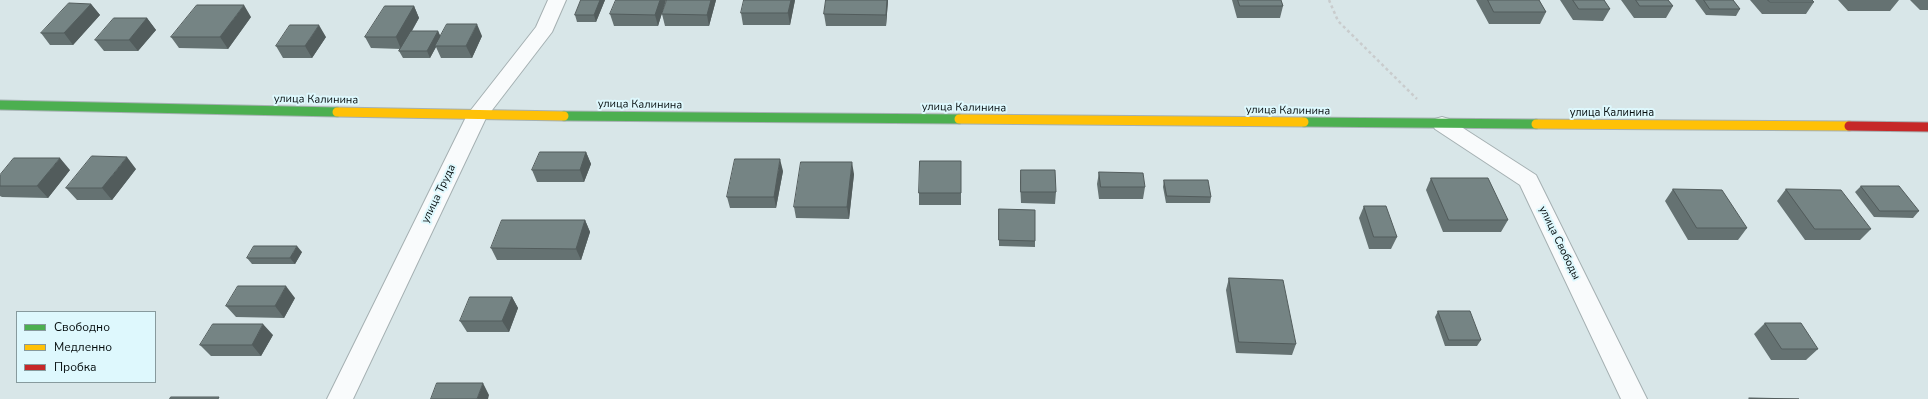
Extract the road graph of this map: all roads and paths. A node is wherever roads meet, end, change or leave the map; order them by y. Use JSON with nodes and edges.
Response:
{"nodes":[{"id":1,"x":557,"y":0,"type":"edge"},
{"id":2,"x":1329,"y":0,"type":"edge"},
{"id":3,"x":0,"y":105,"type":"edge"},
{"id":4,"x":477,"y":115,"type":"junction"},
{"id":5,"x":1442,"y":124,"type":"junction"},
{"id":6,"x":1928,"y":127,"type":"edge"},
{"id":7,"x":340,"y":399,"type":"edge"},
{"id":8,"x":1634,"y":399,"type":"edge"}],
"edges":[{"from":1,"to":4,"type":"street","name":"улица Труда"},
{"from":2,"to":5,"type":"path"},
{"from":3,"to":4,"type":"street","name":"улица Калинина"},
{"from":4,"to":5,"type":"street","name":"улица Калинина"},
{"from":4,"to":7,"type":"street","name":"улица Труда"},
{"from":5,"to":6,"type":"street","name":"улица Калинина"},
{"from":5,"to":8,"type":"street","name":"улица Свободы"}]}
